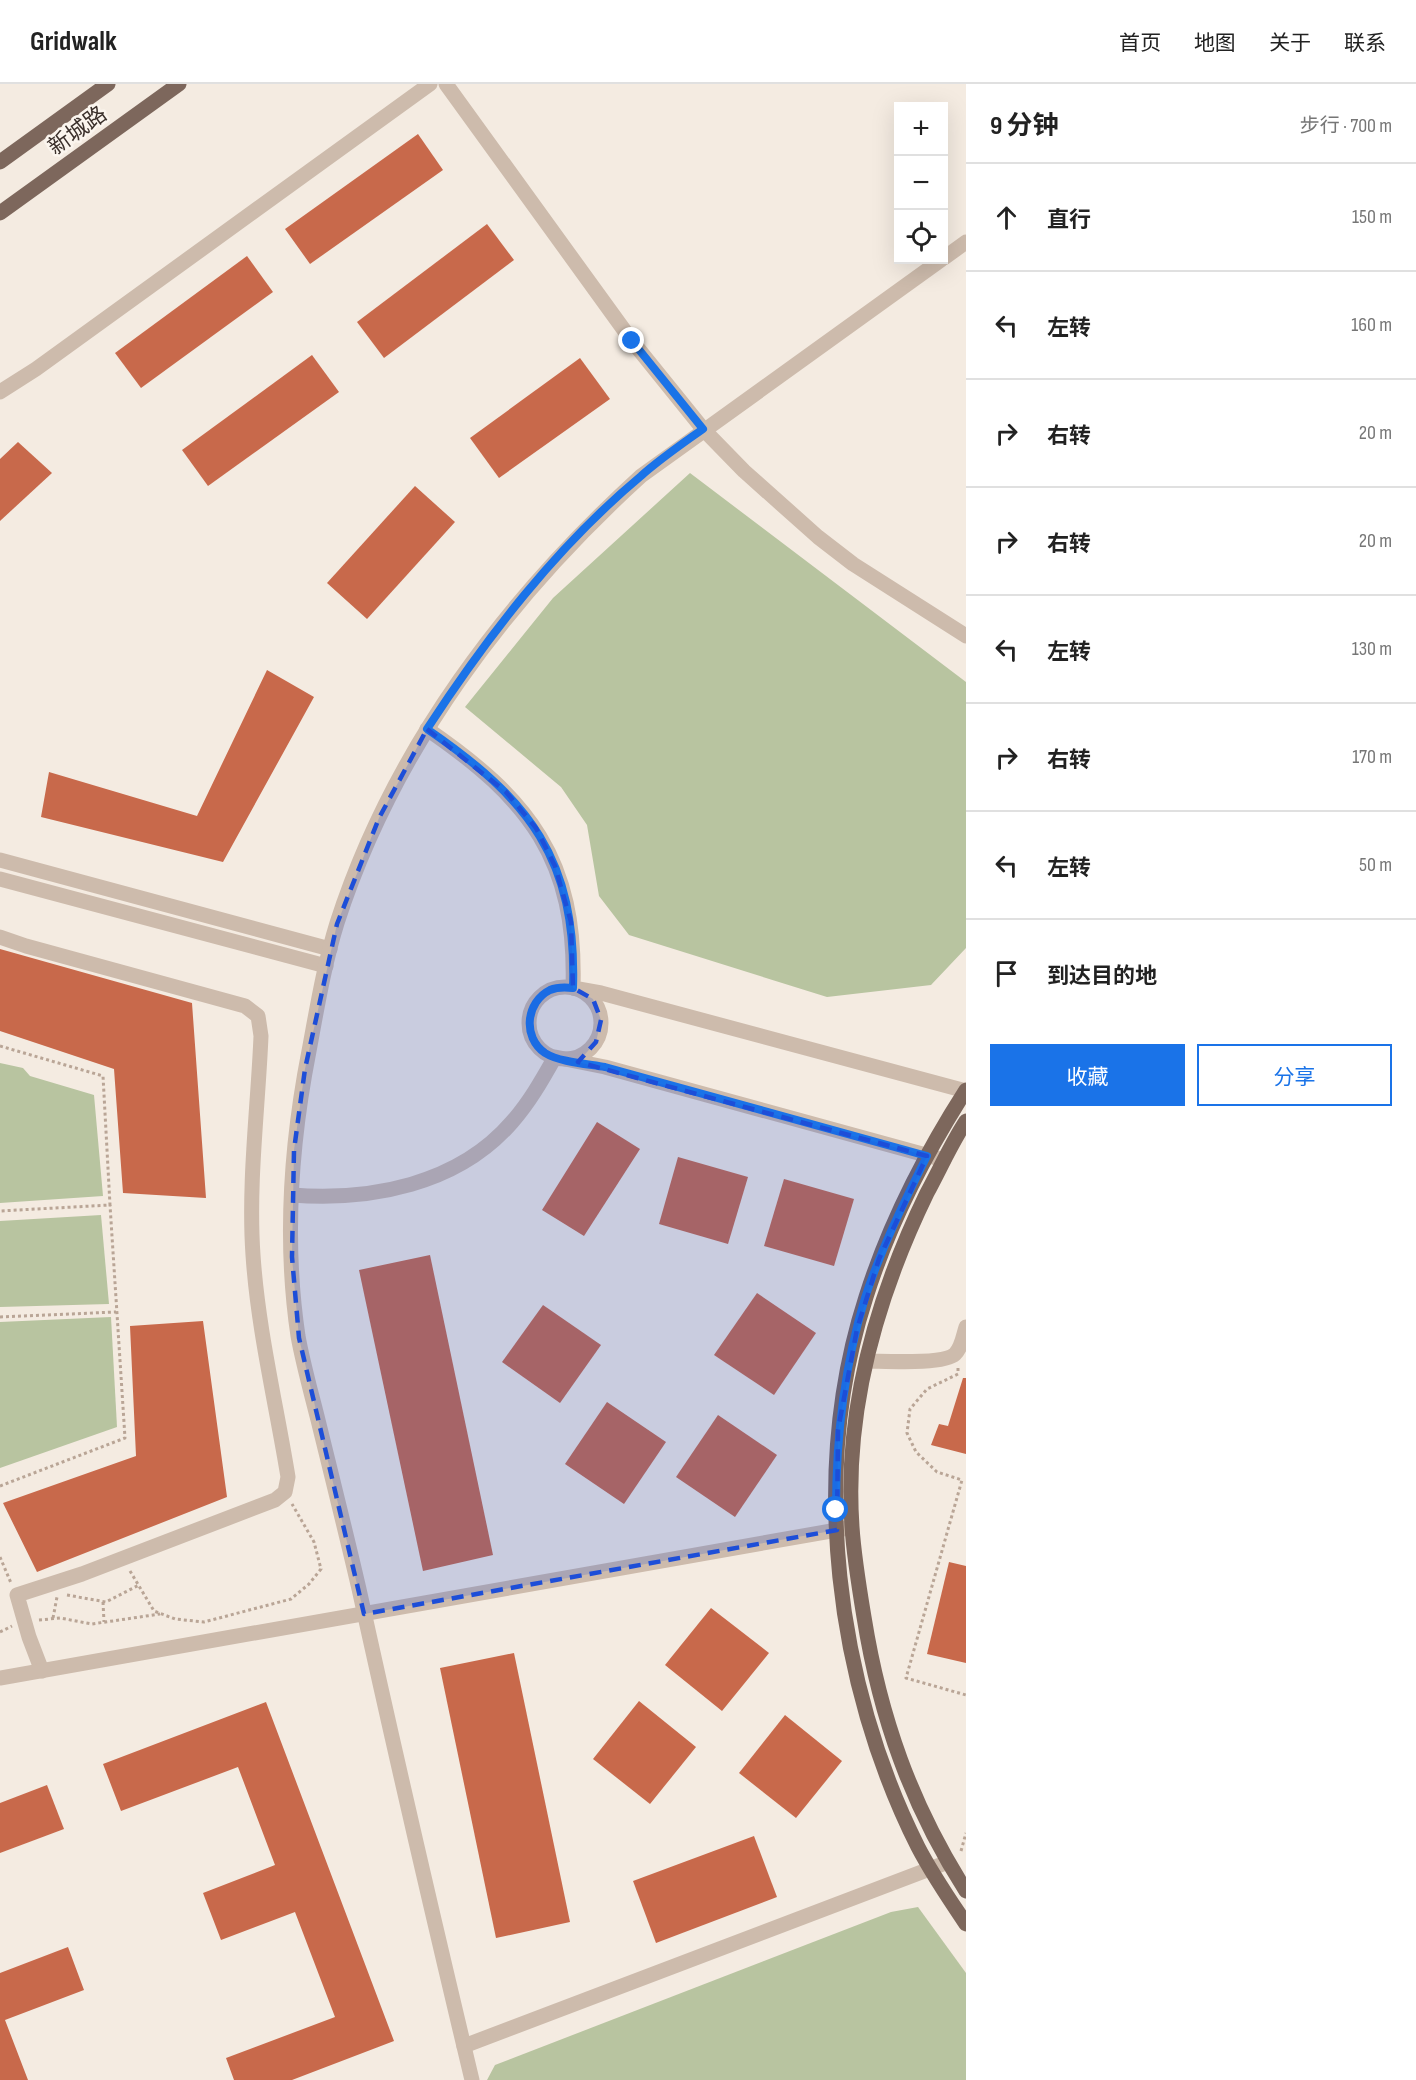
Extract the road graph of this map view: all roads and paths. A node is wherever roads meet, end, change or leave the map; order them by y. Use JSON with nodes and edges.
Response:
{"nodes":[{"id":1,"x":108,"y":84,"type":"edge"},
{"id":2,"x":179,"y":84,"type":"edge"},
{"id":3,"x":430,"y":84,"type":"edge"},
{"id":4,"x":446,"y":84,"type":"edge"},
{"id":5,"x":0,"y":162,"type":"edge"},
{"id":6,"x":0,"y":213,"type":"edge"},
{"id":7,"x":966,"y":242,"type":"edge"},
{"id":8,"x":948,"y":255,"type":"edge"},
{"id":9,"x":935,"y":264,"type":"edge"},
{"id":10,"x":0,"y":392,"type":"edge"},
{"id":11,"x":703,"y":429,"type":"junction"},
{"id":12,"x":966,"y":636,"type":"edge"},
{"id":13,"x":427,"y":729,"type":"junction"},
{"id":14,"x":0,"y":860,"type":"edge"},
{"id":15,"x":0,"y":879,"type":"edge"},
{"id":16,"x":0,"y":937,"type":"edge"},
{"id":17,"x":330,"y":949,"type":"junction"},
{"id":18,"x":326,"y":966,"type":"junction"},
{"id":19,"x":573,"y":988,"type":"junction"},
{"id":20,"x":0,"y":1046,"type":"edge"},
{"id":21,"x":555,"y":1057,"type":"junction"},
{"id":22,"x":966,"y":1091,"type":"edge"},
{"id":23,"x":966,"y":1121,"type":"edge"},
{"id":24,"x":927,"y":1156,"type":"junction"},
{"id":25,"x":944,"y":1160,"type":"junction"},
{"id":26,"x":292,"y":1195,"type":"junction"},
{"id":27,"x":110,"y":1205,"type":"junction"},
{"id":28,"x":0,"y":1211,"type":"edge"},
{"id":29,"x":116,"y":1312,"type":"junction"},
{"id":30,"x":0,"y":1317,"type":"edge"},
{"id":31,"x":966,"y":1328,"type":"edge"},
{"id":32,"x":960,"y":1345,"type":"junction"},
{"id":33,"x":866,"y":1362,"type":"junction"},
{"id":34,"x":0,"y":1486,"type":"edge"},
{"id":35,"x":285,"y":1492,"type":"junction"},
{"id":36,"x":844,"y":1528,"type":"junction"},
{"id":37,"x":0,"y":1557,"type":"edge"},
{"id":38,"x":121,"y":1558,"type":"junction"},
{"id":39,"x":139,"y":1585,"type":"junction"},
{"id":40,"x":50,"y":1589,"type":"junction"},
{"id":41,"x":17,"y":1595,"type":"junction"},
{"id":42,"x":103,"y":1602,"type":"junction"},
{"id":43,"x":162,"y":1614,"type":"junction"},
{"id":44,"x":364,"y":1614,"type":"junction"},
{"id":45,"x":52,"y":1618,"type":"junction"},
{"id":46,"x":25,"y":1622,"type":"junction"},
{"id":47,"x":104,"y":1622,"type":"junction"},
{"id":48,"x":0,"y":1630,"type":"edge"},
{"id":49,"x":42,"y":1671,"type":"junction"},
{"id":50,"x":0,"y":1678,"type":"edge"},
{"id":51,"x":966,"y":1695,"type":"edge"},
{"id":52,"x":948,"y":1862,"type":"junction"},
{"id":53,"x":930,"y":1869,"type":"junction"},
{"id":54,"x":966,"y":1892,"type":"edge"},
{"id":55,"x":966,"y":1924,"type":"edge"},
{"id":56,"x":464,"y":2046,"type":"junction"},
{"id":57,"x":472,"y":2080,"type":"edge"}],
"edges":[{"from":1,"to":5,"type":"main road","name":"新城路"},
{"from":2,"to":6,"type":"main road","name":"新城路"},
{"from":3,"to":10,"type":"street"},
{"from":4,"to":11,"type":"street"},
{"from":7,"to":8,"type":"street"},
{"from":9,"to":11,"type":"street"},
{"from":11,"to":12,"type":"street"},
{"from":11,"to":13,"type":"street"},
{"from":13,"to":17,"type":"street"},
{"from":13,"to":19,"type":"street"},
{"from":14,"to":17,"type":"street"},
{"from":15,"to":18,"type":"street"},
{"from":16,"to":35,"type":"street"},
{"from":17,"to":18,"type":"street"},
{"from":18,"to":26,"type":"street"},
{"from":19,"to":21,"type":"street"},
{"from":19,"to":21,"type":"street"},
{"from":19,"to":22,"type":"street"},
{"from":20,"to":27,"type":"path"},
{"from":21,"to":24,"type":"street"},
{"from":21,"to":26,"type":"street"},
{"from":22,"to":24,"type":"main road"},
{"from":23,"to":25,"type":"main road"},
{"from":24,"to":25,"type":"street"},
{"from":24,"to":36,"type":"main road"},
{"from":25,"to":33,"type":"main road"},
{"from":26,"to":44,"type":"street"},
{"from":27,"to":28,"type":"path"},
{"from":27,"to":29,"type":"path"},
{"from":29,"to":30,"type":"path"},
{"from":29,"to":34,"type":"path"},
{"from":31,"to":32,"type":"street"},
{"from":32,"to":33,"type":"street"},
{"from":32,"to":51,"type":"path"},
{"from":33,"to":36,"type":"main road"},
{"from":35,"to":38,"type":"street"},
{"from":35,"to":43,"type":"path"},
{"from":36,"to":44,"type":"street"},
{"from":36,"to":52,"type":"main road"},
{"from":36,"to":53,"type":"main road"},
{"from":37,"to":41,"type":"path"},
{"from":38,"to":39,"type":"path"},
{"from":38,"to":40,"type":"street"},
{"from":39,"to":42,"type":"path"},
{"from":39,"to":43,"type":"path"},
{"from":40,"to":41,"type":"street"},
{"from":40,"to":42,"type":"path"},
{"from":40,"to":45,"type":"path"},
{"from":41,"to":46,"type":"street"},
{"from":42,"to":47,"type":"path"},
{"from":43,"to":47,"type":"path"},
{"from":44,"to":49,"type":"street"},
{"from":44,"to":56,"type":"street"},
{"from":45,"to":46,"type":"path"},
{"from":45,"to":47,"type":"path"},
{"from":46,"to":48,"type":"path"},
{"from":46,"to":49,"type":"street"},
{"from":49,"to":50,"type":"street"},
{"from":52,"to":53,"type":"street"},
{"from":52,"to":54,"type":"main road"},
{"from":53,"to":55,"type":"main road"},
{"from":53,"to":56,"type":"street"},
{"from":56,"to":57,"type":"street"}]}
